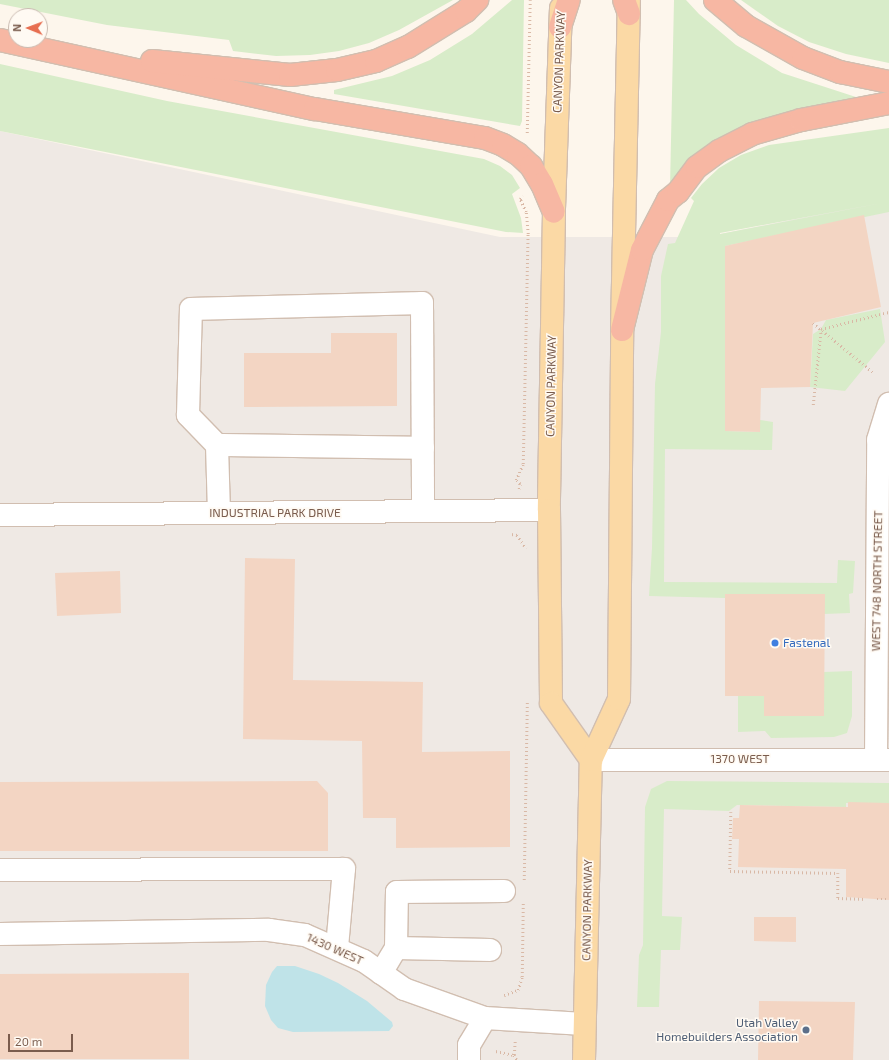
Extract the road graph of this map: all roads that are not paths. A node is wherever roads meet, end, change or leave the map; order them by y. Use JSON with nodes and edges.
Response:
{"nodes":[{"id":1,"x":477,"y":0,"type":"edge"},
{"id":2,"x":561,"y":0,"type":"edge"},
{"id":3,"x":570,"y":0,"type":"edge"},
{"id":4,"x":715,"y":0,"type":"edge"},
{"id":5,"x":627,"y":5,"type":"edge"},
{"id":6,"x":560,"y":27,"type":"junction"},
{"id":7,"x":0,"y":40,"type":"edge"},
{"id":8,"x":49,"y":51,"type":"junction"},
{"id":9,"x":889,"y":82,"type":"edge"},
{"id":10,"x":889,"y":103,"type":"edge"},
{"id":11,"x":554,"y":212,"type":"junction"},
{"id":12,"x":622,"y":330,"type":"junction"},
{"id":13,"x":889,"y":404,"type":"edge"},
{"id":14,"x":217,"y":445,"type":"junction"},
{"id":15,"x":423,"y":448,"type":"junction"},
{"id":16,"x":549,"y":510,"type":"junction"},
{"id":17,"x":423,"y":511,"type":"junction"},
{"id":18,"x":219,"y":513,"type":"junction"},
{"id":19,"x":0,"y":515,"type":"edge"},
{"id":20,"x":590,"y":760,"type":"junction"},
{"id":21,"x":882,"y":760,"type":"edge"},
{"id":22,"x":0,"y":870,"type":"edge"},
{"id":23,"x":514,"y":895,"type":"road end"},
{"id":24,"x":0,"y":934,"type":"edge"},
{"id":25,"x":337,"y":948,"type":"junction"},
{"id":26,"x":396,"y":948,"type":"junction"},
{"id":27,"x":490,"y":950,"type":"dead end"},
{"id":28,"x":381,"y":973,"type":"junction"},
{"id":29,"x":485,"y":1018,"type":"junction"},
{"id":30,"x":584,"y":1024,"type":"junction"},
{"id":31,"x":469,"y":1060,"type":"edge"},
{"id":32,"x":584,"y":1060,"type":"edge"}],
"edges":[{"from":1,"to":8,"type":"highway"},
{"from":2,"to":6,"type":"main road","name":"CANYON PARKWAY"},
{"from":3,"to":6,"type":"highway"},
{"from":4,"to":9,"type":"highway"},
{"from":5,"to":12,"type":"main road","name":"CANYON PARKWAY"},
{"from":6,"to":11,"type":"main road","name":"CANYON PARKWAY"},
{"from":7,"to":8,"type":"highway"},
{"from":8,"to":11,"type":"highway"},
{"from":10,"to":12,"type":"highway"},
{"from":11,"to":16,"type":"main road","name":"CANYON PARKWAY"},
{"from":12,"to":20,"type":"main road","name":"CANYON PARKWAY"},
{"from":13,"to":21,"type":"street","name":"WEST 748 NORTH STREET"},
{"from":14,"to":15,"type":"street"},
{"from":14,"to":15,"type":"street"},
{"from":14,"to":18,"type":"street"},
{"from":15,"to":17,"type":"street"},
{"from":16,"to":17,"type":"street","name":"INDUSTRIAL PARK DRIVE"},
{"from":16,"to":20,"type":"main road","name":"CANYON PARKWAY"},
{"from":17,"to":18,"type":"street","name":"INDUSTRIAL PARK DRIVE"},
{"from":18,"to":19,"type":"street","name":"INDUSTRIAL PARK DRIVE"},
{"from":20,"to":21,"type":"street","name":"1370 WEST"},
{"from":20,"to":30,"type":"main road","name":"CANYON PARKWAY"},
{"from":22,"to":25,"type":"street"},
{"from":23,"to":26,"type":"street"},
{"from":24,"to":25,"type":"street","name":"1430 WEST"},
{"from":25,"to":28,"type":"street","name":"1430 WEST"},
{"from":26,"to":27,"type":"street"},
{"from":26,"to":28,"type":"street"},
{"from":28,"to":29,"type":"street","name":"1430 WEST"},
{"from":29,"to":30,"type":"street","name":"1430 WEST"},
{"from":29,"to":31,"type":"street"},
{"from":30,"to":32,"type":"main road","name":"CANYON PARKWAY"}]}
